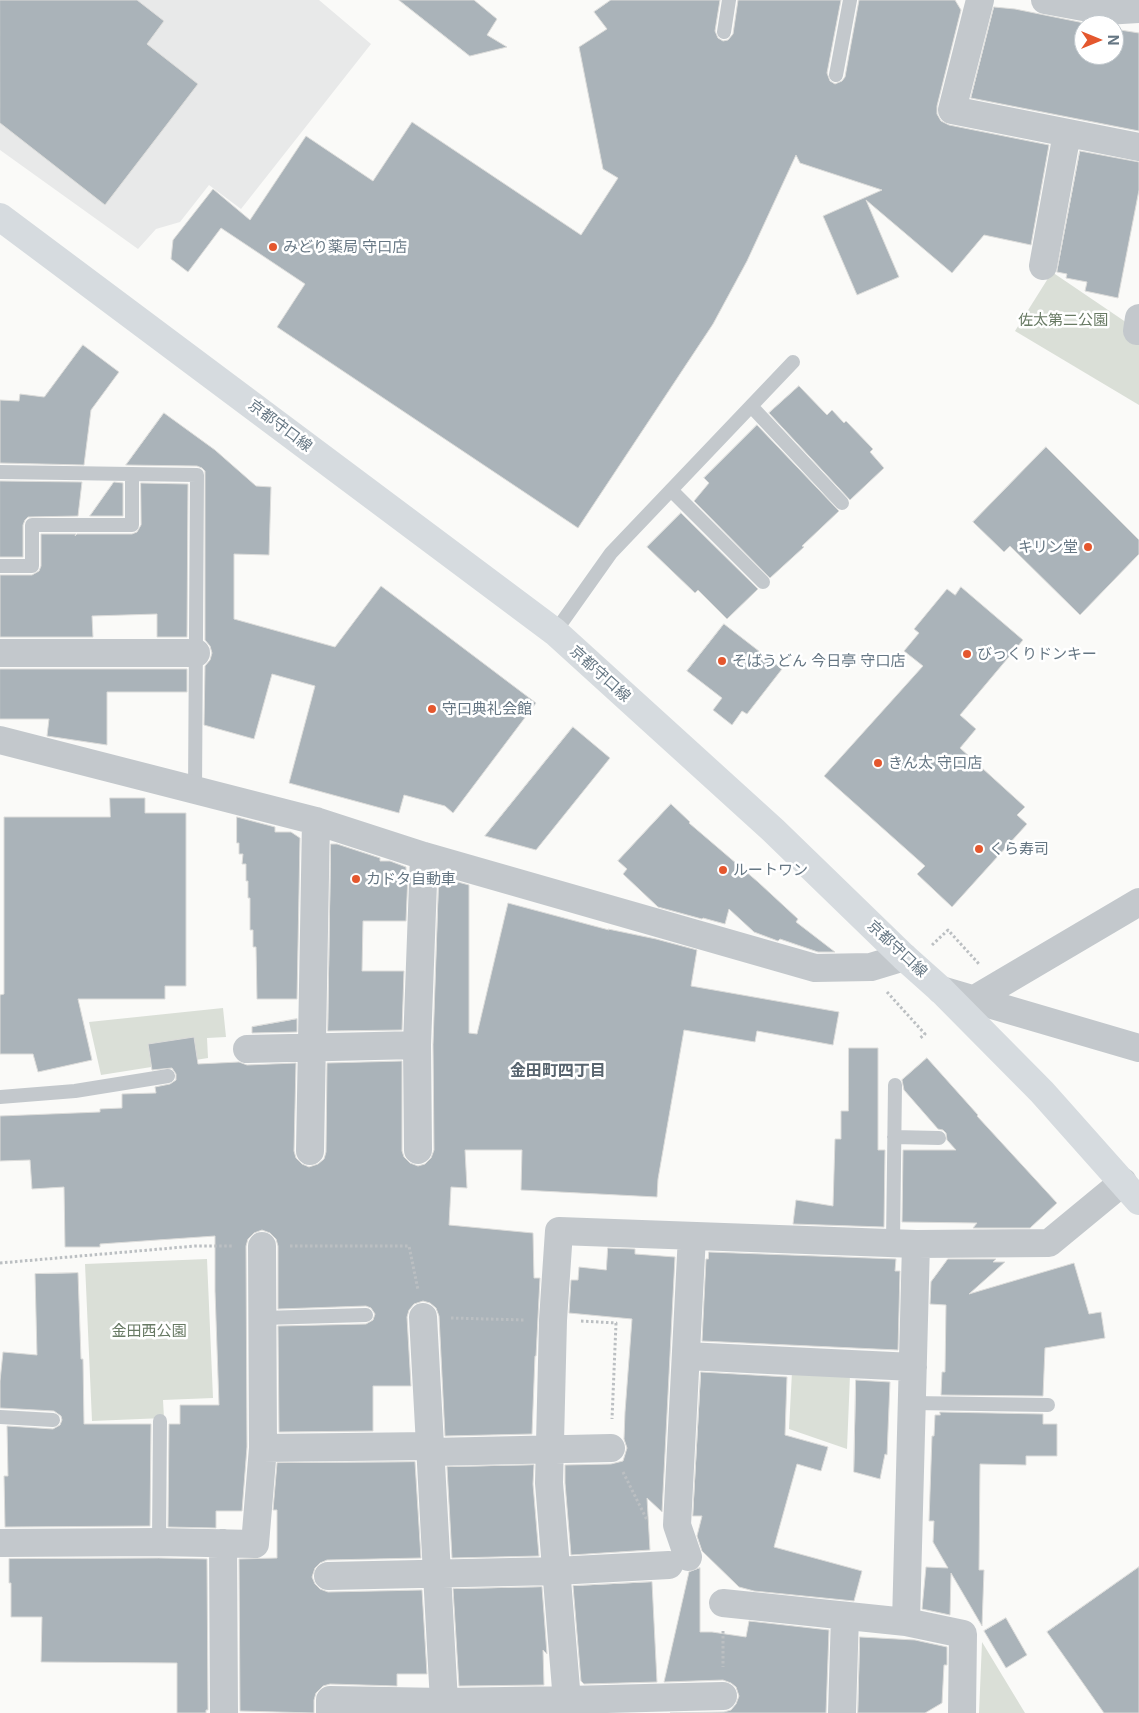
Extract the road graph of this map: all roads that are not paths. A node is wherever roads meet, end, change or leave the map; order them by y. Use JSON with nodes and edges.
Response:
{"nodes":[{"id":1,"x":729,"y":0,"type":"edge"},
{"id":2,"x":850,"y":0,"type":"edge"},
{"id":3,"x":980,"y":0,"type":"edge"},
{"id":4,"x":1045,"y":0,"type":"edge"},
{"id":5,"x":1139,"y":9,"type":"edge"},
{"id":6,"x":724,"y":32,"type":"dead end"},
{"id":7,"x":836,"y":75,"type":"dead end"},
{"id":8,"x":1067,"y":133,"type":"junction"},
{"id":9,"x":1139,"y":148,"type":"edge"},
{"id":10,"x":0,"y":217,"type":"edge"},
{"id":11,"x":1043,"y":266,"type":"dead end"},
{"id":12,"x":792,"y":362,"type":"dead end"},
{"id":13,"x":751,"y":406,"type":"junction"},
{"id":14,"x":0,"y":472,"type":"edge"},
{"id":15,"x":132,"y":474,"type":"junction"},
{"id":16,"x":671,"y":490,"type":"junction"},
{"id":17,"x":842,"y":503,"type":"dead end"},
{"id":18,"x":0,"y":566,"type":"edge"},
{"id":19,"x":763,"y":582,"type":"dead end"},
{"id":20,"x":555,"y":632,"type":"junction"},
{"id":21,"x":0,"y":653,"type":"edge"},
{"id":22,"x":196,"y":653,"type":"junction"},
{"id":23,"x":0,"y":740,"type":"edge"},
{"id":24,"x":195,"y":790,"type":"junction"},
{"id":25,"x":316,"y":822,"type":"junction"},
{"id":26,"x":424,"y":856,"type":"junction"},
{"id":27,"x":1139,"y":902,"type":"edge"},
{"id":28,"x":904,"y":957,"type":"junction"},
{"id":29,"x":941,"y":990,"type":"junction"},
{"id":30,"x":973,"y":1000,"type":"junction"},
{"id":31,"x":417,"y":1045,"type":"junction"},
{"id":32,"x":313,"y":1046,"type":"junction"},
{"id":33,"x":1139,"y":1048,"type":"edge"},
{"id":34,"x":247,"y":1049,"type":"dead end"},
{"id":35,"x":168,"y":1076,"type":"dead end"},
{"id":36,"x":895,"y":1085,"type":"dead end"},
{"id":37,"x":0,"y":1097,"type":"edge"},
{"id":38,"x":894,"y":1137,"type":"junction"},
{"id":39,"x":939,"y":1138,"type":"dead end"},
{"id":40,"x":418,"y":1150,"type":"dead end"},
{"id":41,"x":310,"y":1151,"type":"dead end"},
{"id":42,"x":1131,"y":1192,"type":"edge"},
{"id":43,"x":692,"y":1236,"type":"junction"},
{"id":44,"x":904,"y":1243,"type":"junction"},
{"id":45,"x":262,"y":1246,"type":"dead end"},
{"id":46,"x":366,"y":1316,"type":"dead end"},
{"id":47,"x":423,"y":1317,"type":"dead end"},
{"id":48,"x":262,"y":1318,"type":"junction"},
{"id":49,"x":686,"y":1356,"type":"junction"},
{"id":50,"x":913,"y":1367,"type":"junction"},
{"id":51,"x":912,"y":1403,"type":"junction"},
{"id":52,"x":1048,"y":1405,"type":"dead end"},
{"id":53,"x":0,"y":1417,"type":"edge"},
{"id":54,"x":53,"y":1420,"type":"dead end"},
{"id":55,"x":160,"y":1421,"type":"dead end"},
{"id":56,"x":263,"y":1448,"type":"junction"},
{"id":57,"x":610,"y":1448,"type":"dead end"},
{"id":58,"x":430,"y":1449,"type":"junction"},
{"id":59,"x":550,"y":1449,"type":"junction"},
{"id":60,"x":0,"y":1542,"type":"edge"},
{"id":61,"x":159,"y":1542,"type":"junction"},
{"id":62,"x":224,"y":1543,"type":"junction"},
{"id":63,"x":556,"y":1571,"type":"junction"},
{"id":64,"x":437,"y":1574,"type":"junction"},
{"id":65,"x":328,"y":1576,"type":"dead end"},
{"id":66,"x":723,"y":1603,"type":"dead end"},
{"id":67,"x":845,"y":1616,"type":"junction"},
{"id":68,"x":906,"y":1622,"type":"junction"},
{"id":69,"x":724,"y":1696,"type":"dead end"},
{"id":70,"x":444,"y":1702,"type":"junction"},
{"id":71,"x":568,"y":1707,"type":"edge"},
{"id":72,"x":224,"y":1713,"type":"edge"},
{"id":73,"x":330,"y":1713,"type":"edge"},
{"id":74,"x":842,"y":1713,"type":"edge"},
{"id":75,"x":962,"y":1713,"type":"edge"}],
"edges":[{"from":1,"to":6,"type":"lane"},
{"from":2,"to":7,"type":"lane"},
{"from":3,"to":8,"type":"street"},
{"from":4,"to":5,"type":"street"},
{"from":8,"to":9,"type":"street"},
{"from":8,"to":11,"type":"street"},
{"from":10,"to":20,"type":"main road","name":"京都守口線"},
{"from":12,"to":13,"type":"lane"},
{"from":13,"to":16,"type":"lane"},
{"from":13,"to":17,"type":"lane"},
{"from":14,"to":15,"type":"lane"},
{"from":15,"to":18,"type":"lane"},
{"from":15,"to":22,"type":"lane"},
{"from":16,"to":19,"type":"lane"},
{"from":16,"to":20,"type":"lane"},
{"from":20,"to":28,"type":"main road","name":"京都守口線"},
{"from":21,"to":22,"type":"street"},
{"from":22,"to":24,"type":"lane"},
{"from":23,"to":24,"type":"street"},
{"from":24,"to":25,"type":"street"},
{"from":25,"to":26,"type":"street"},
{"from":25,"to":32,"type":"street"},
{"from":26,"to":28,"type":"street"},
{"from":26,"to":31,"type":"street"},
{"from":27,"to":30,"type":"street"},
{"from":28,"to":29,"type":"main road","name":"京都守口線"},
{"from":29,"to":30,"type":"street"},
{"from":29,"to":42,"type":"main road","name":"京都守口線"},
{"from":30,"to":33,"type":"street"},
{"from":31,"to":32,"type":"street"},
{"from":31,"to":40,"type":"street"},
{"from":32,"to":34,"type":"street"},
{"from":32,"to":41,"type":"street"},
{"from":35,"to":37,"type":"lane"},
{"from":36,"to":38,"type":"lane"},
{"from":38,"to":39,"type":"lane"},
{"from":38,"to":44,"type":"lane"},
{"from":42,"to":44,"type":"street"},
{"from":43,"to":44,"type":"street"},
{"from":43,"to":49,"type":"street"},
{"from":43,"to":59,"type":"street"},
{"from":44,"to":50,"type":"street"},
{"from":45,"to":48,"type":"street"},
{"from":46,"to":48,"type":"lane"},
{"from":47,"to":58,"type":"street"},
{"from":48,"to":56,"type":"street"},
{"from":49,"to":50,"type":"street"},
{"from":49,"to":63,"type":"street"},
{"from":50,"to":51,"type":"street"},
{"from":51,"to":52,"type":"lane"},
{"from":51,"to":68,"type":"street"},
{"from":53,"to":54,"type":"lane"},
{"from":55,"to":61,"type":"lane"},
{"from":56,"to":58,"type":"street"},
{"from":56,"to":62,"type":"street"},
{"from":57,"to":59,"type":"street"},
{"from":58,"to":59,"type":"street"},
{"from":58,"to":64,"type":"street"},
{"from":59,"to":63,"type":"street"},
{"from":60,"to":61,"type":"street"},
{"from":61,"to":62,"type":"street"},
{"from":62,"to":72,"type":"street"},
{"from":63,"to":64,"type":"street"},
{"from":63,"to":71,"type":"street"},
{"from":64,"to":65,"type":"street"},
{"from":64,"to":70,"type":"street"},
{"from":66,"to":67,"type":"street"},
{"from":67,"to":68,"type":"street"},
{"from":67,"to":74,"type":"street"},
{"from":68,"to":75,"type":"street"},
{"from":69,"to":71,"type":"street"},
{"from":70,"to":71,"type":"street"},
{"from":70,"to":73,"type":"street"}]}
